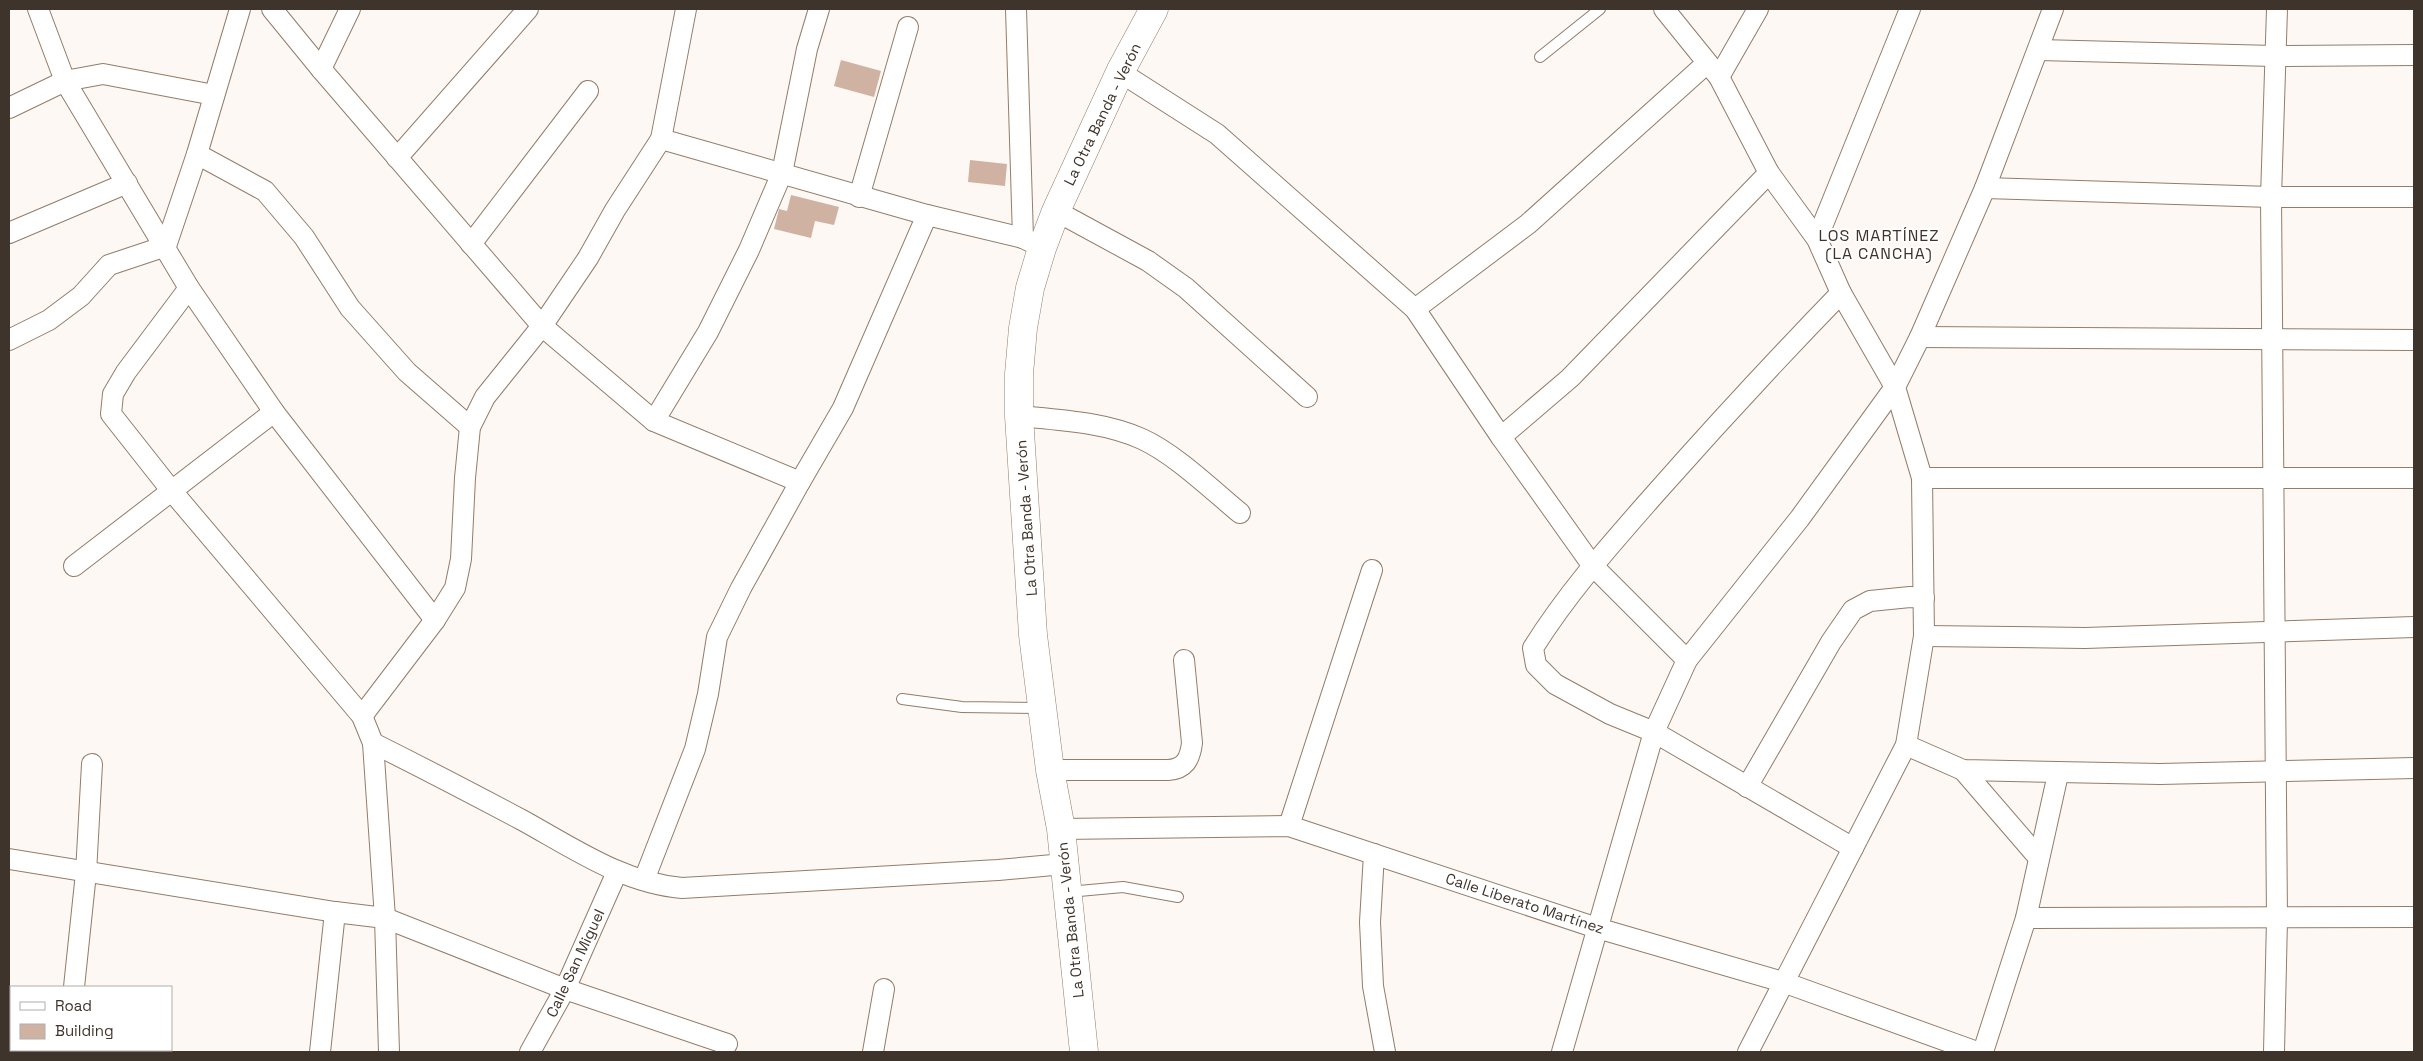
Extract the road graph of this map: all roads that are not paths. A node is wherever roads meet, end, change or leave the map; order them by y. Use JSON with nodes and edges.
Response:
{"nodes":[{"id":1,"x":38,"y":9,"type":"edge"},
{"id":2,"x":240,"y":9,"type":"edge"},
{"id":3,"x":272,"y":9,"type":"edge"},
{"id":4,"x":350,"y":9,"type":"edge"},
{"id":5,"x":528,"y":9,"type":"edge"},
{"id":6,"x":686,"y":9,"type":"edge"},
{"id":7,"x":819,"y":9,"type":"edge"},
{"id":8,"x":1016,"y":9,"type":"edge"},
{"id":9,"x":1154,"y":9,"type":"edge"},
{"id":10,"x":1600,"y":9,"type":"edge"},
{"id":11,"x":1664,"y":9,"type":"edge"},
{"id":12,"x":1758,"y":9,"type":"edge"},
{"id":13,"x":1910,"y":9,"type":"edge"},
{"id":14,"x":2053,"y":9,"type":"edge"},
{"id":15,"x":2277,"y":9,"type":"edge"},
{"id":16,"x":908,"y":27,"type":"dead end"},
{"id":17,"x":2039,"y":50,"type":"junction"},
{"id":18,"x":2414,"y":55,"type":"edge"},
{"id":19,"x":2274,"y":56,"type":"junction"},
{"id":20,"x":1540,"y":57,"type":"dead end"},
{"id":21,"x":321,"y":69,"type":"junction"},
{"id":22,"x":1713,"y":70,"type":"junction"},
{"id":23,"x":1120,"y":72,"type":"junction"},
{"id":24,"x":65,"y":80,"type":"junction"},
{"id":25,"x":588,"y":91,"type":"dead end"},
{"id":26,"x":214,"y":95,"type":"junction"},
{"id":27,"x":9,"y":108,"type":"edge"},
{"id":28,"x":661,"y":139,"type":"junction"},
{"id":29,"x":197,"y":154,"type":"junction"},
{"id":30,"x":397,"y":158,"type":"junction"},
{"id":31,"x":782,"y":173,"type":"junction"},
{"id":32,"x":1769,"y":173,"type":"junction"},
{"id":33,"x":127,"y":183,"type":"junction"},
{"id":34,"x":1985,"y":188,"type":"junction"},
{"id":35,"x":859,"y":197,"type":"junction"},
{"id":36,"x":2271,"y":197,"type":"junction"},
{"id":37,"x":2414,"y":197,"type":"edge"},
{"id":38,"x":1056,"y":211,"type":"junction"},
{"id":39,"x":927,"y":215,"type":"junction"},
{"id":40,"x":9,"y":233,"type":"edge"},
{"id":41,"x":1817,"y":239,"type":"junction"},
{"id":42,"x":1032,"y":243,"type":"junction"},
{"id":43,"x":471,"y":244,"type":"junction"},
{"id":44,"x":166,"y":246,"type":"junction"},
{"id":45,"x":189,"y":288,"type":"junction"},
{"id":46,"x":1841,"y":294,"type":"junction"},
{"id":47,"x":1415,"y":309,"type":"junction"},
{"id":48,"x":542,"y":326,"type":"junction"},
{"id":49,"x":1920,"y":337,"type":"junction"},
{"id":50,"x":2272,"y":338,"type":"junction"},
{"id":51,"x":9,"y":340,"type":"edge"},
{"id":52,"x":2414,"y":340,"type":"edge"},
{"id":53,"x":1895,"y":387,"type":"junction"},
{"id":54,"x":1307,"y":397,"type":"dead end"},
{"id":55,"x":274,"y":412,"type":"junction"},
{"id":56,"x":1019,"y":416,"type":"junction"},
{"id":57,"x":654,"y":421,"type":"junction"},
{"id":58,"x":470,"y":427,"type":"junction"},
{"id":59,"x":1501,"y":437,"type":"junction"},
{"id":60,"x":1922,"y":478,"type":"junction"},
{"id":61,"x":2414,"y":478,"type":"edge"},
{"id":62,"x":2274,"y":479,"type":"junction"},
{"id":63,"x":800,"y":482,"type":"junction"},
{"id":64,"x":171,"y":490,"type":"junction"},
{"id":65,"x":1240,"y":513,"type":"dead end"},
{"id":66,"x":1592,"y":565,"type":"junction"},
{"id":67,"x":74,"y":566,"type":"dead end"},
{"id":68,"x":1372,"y":570,"type":"dead end"},
{"id":69,"x":1924,"y":598,"type":"junction"},
{"id":70,"x":435,"y":620,"type":"junction"},
{"id":71,"x":2414,"y":627,"type":"edge"},
{"id":72,"x":2274,"y":632,"type":"junction"},
{"id":73,"x":1924,"y":636,"type":"junction"},
{"id":74,"x":1184,"y":660,"type":"dead end"},
{"id":75,"x":1687,"y":660,"type":"junction"},
{"id":76,"x":902,"y":698,"type":"dead end"},
{"id":77,"x":1043,"y":708,"type":"junction"},
{"id":78,"x":362,"y":716,"type":"junction"},
{"id":79,"x":1654,"y":732,"type":"junction"},
{"id":80,"x":373,"y":743,"type":"junction"},
{"id":81,"x":1906,"y":745,"type":"junction"},
{"id":82,"x":92,"y":764,"type":"dead end"},
{"id":83,"x":2414,"y":768,"type":"edge"},
{"id":84,"x":1050,"y":770,"type":"junction"},
{"id":85,"x":1962,"y":770,"type":"junction"},
{"id":86,"x":2276,"y":772,"type":"junction"},
{"id":87,"x":2058,"y":774,"type":"junction"},
{"id":88,"x":1747,"y":786,"type":"junction"},
{"id":89,"x":1289,"y":826,"type":"junction"},
{"id":90,"x":1061,"y":829,"type":"junction"},
{"id":91,"x":1853,"y":848,"type":"junction"},
{"id":92,"x":1374,"y":854,"type":"junction"},
{"id":93,"x":2038,"y":857,"type":"junction"},
{"id":94,"x":9,"y":860,"type":"edge"},
{"id":95,"x":1064,"y":864,"type":"junction"},
{"id":96,"x":617,"y":872,"type":"junction"},
{"id":97,"x":86,"y":873,"type":"junction"},
{"id":98,"x":644,"y":880,"type":"junction"},
{"id":99,"x":1067,"y":892,"type":"junction"},
{"id":100,"x":1178,"y":897,"type":"dead end"},
{"id":101,"x":335,"y":912,"type":"junction"},
{"id":102,"x":2414,"y":917,"type":"edge"},
{"id":103,"x":385,"y":918,"type":"junction"},
{"id":104,"x":2026,"y":918,"type":"junction"},
{"id":105,"x":2277,"y":919,"type":"junction"},
{"id":106,"x":1597,"y":928,"type":"junction"},
{"id":107,"x":1783,"y":982,"type":"junction"},
{"id":108,"x":74,"y":986,"type":"edge"},
{"id":109,"x":565,"y":989,"type":"junction"},
{"id":110,"x":884,"y":989,"type":"dead end"},
{"id":111,"x":727,"y":1044,"type":"dead end"},
{"id":112,"x":320,"y":1052,"type":"edge"},
{"id":113,"x":389,"y":1052,"type":"edge"},
{"id":114,"x":530,"y":1052,"type":"edge"},
{"id":115,"x":873,"y":1052,"type":"edge"},
{"id":116,"x":1084,"y":1052,"type":"edge"},
{"id":117,"x":1385,"y":1052,"type":"edge"},
{"id":118,"x":1562,"y":1052,"type":"edge"},
{"id":119,"x":1748,"y":1052,"type":"edge"},
{"id":120,"x":1977,"y":1052,"type":"edge"},
{"id":121,"x":1982,"y":1052,"type":"edge"},
{"id":122,"x":2274,"y":1052,"type":"edge"}],
"edges":[{"from":1,"to":24,"type":"street"},
{"from":2,"to":26,"type":"street"},
{"from":3,"to":21,"type":"street"},
{"from":4,"to":21,"type":"street"},
{"from":5,"to":30,"type":"street"},
{"from":6,"to":28,"type":"street"},
{"from":7,"to":31,"type":"street"},
{"from":8,"to":42,"type":"street"},
{"from":9,"to":23,"type":"main road","name":"La Otra Banda - Verón"},
{"from":10,"to":20,"type":"lane"},
{"from":11,"to":22,"type":"street"},
{"from":12,"to":22,"type":"street"},
{"from":13,"to":41,"type":"street"},
{"from":14,"to":17,"type":"street"},
{"from":15,"to":19,"type":"street"},
{"from":16,"to":35,"type":"street"},
{"from":17,"to":19,"type":"street"},
{"from":17,"to":34,"type":"street"},
{"from":18,"to":19,"type":"street"},
{"from":19,"to":36,"type":"street"},
{"from":21,"to":30,"type":"street"},
{"from":22,"to":32,"type":"street"},
{"from":22,"to":47,"type":"street"},
{"from":23,"to":38,"type":"main road","name":"La Otra Banda - Verón"},
{"from":23,"to":47,"type":"street"},
{"from":24,"to":26,"type":"street"},
{"from":24,"to":27,"type":"street"},
{"from":24,"to":33,"type":"street"},
{"from":25,"to":43,"type":"street"},
{"from":26,"to":29,"type":"street"},
{"from":28,"to":31,"type":"street"},
{"from":28,"to":48,"type":"street"},
{"from":29,"to":44,"type":"street"},
{"from":29,"to":58,"type":"street"},
{"from":30,"to":43,"type":"street"},
{"from":31,"to":35,"type":"street"},
{"from":31,"to":57,"type":"street"},
{"from":32,"to":41,"type":"street"},
{"from":32,"to":59,"type":"street"},
{"from":33,"to":40,"type":"street"},
{"from":33,"to":44,"type":"street"},
{"from":34,"to":36,"type":"street"},
{"from":34,"to":49,"type":"street"},
{"from":35,"to":39,"type":"street"},
{"from":36,"to":37,"type":"street"},
{"from":36,"to":50,"type":"street"},
{"from":38,"to":42,"type":"main road","name":"La Otra Banda - Verón"},
{"from":38,"to":54,"type":"street"},
{"from":39,"to":42,"type":"street"},
{"from":39,"to":63,"type":"street"},
{"from":41,"to":46,"type":"street"},
{"from":42,"to":56,"type":"main road","name":"La Otra Banda - Verón"},
{"from":43,"to":48,"type":"street"},
{"from":44,"to":45,"type":"street"},
{"from":44,"to":51,"type":"street"},
{"from":45,"to":55,"type":"street"},
{"from":45,"to":64,"type":"street"},
{"from":46,"to":53,"type":"street"},
{"from":46,"to":66,"type":"street"},
{"from":47,"to":59,"type":"street"},
{"from":48,"to":57,"type":"street"},
{"from":48,"to":58,"type":"street"},
{"from":49,"to":50,"type":"street"},
{"from":49,"to":53,"type":"street"},
{"from":50,"to":52,"type":"street"},
{"from":50,"to":62,"type":"street"},
{"from":53,"to":60,"type":"street"},
{"from":53,"to":75,"type":"street"},
{"from":55,"to":64,"type":"street"},
{"from":55,"to":70,"type":"street"},
{"from":56,"to":65,"type":"street"},
{"from":56,"to":77,"type":"main road","name":"La Otra Banda - Verón"},
{"from":57,"to":63,"type":"street"},
{"from":58,"to":70,"type":"street"},
{"from":59,"to":66,"type":"street"},
{"from":60,"to":62,"type":"street"},
{"from":60,"to":69,"type":"street"},
{"from":61,"to":62,"type":"street"},
{"from":62,"to":72,"type":"street"},
{"from":63,"to":98,"type":"street"},
{"from":64,"to":67,"type":"street"},
{"from":64,"to":78,"type":"street"},
{"from":66,"to":75,"type":"street"},
{"from":66,"to":79,"type":"street"},
{"from":68,"to":89,"type":"street"},
{"from":69,"to":73,"type":"street"},
{"from":69,"to":88,"type":"street"},
{"from":70,"to":78,"type":"street"},
{"from":71,"to":72,"type":"street"},
{"from":72,"to":73,"type":"street"},
{"from":72,"to":86,"type":"street"},
{"from":73,"to":81,"type":"street"},
{"from":74,"to":84,"type":"street"},
{"from":75,"to":79,"type":"street"},
{"from":76,"to":77,"type":"lane"},
{"from":77,"to":84,"type":"main road","name":"La Otra Banda - Verón"},
{"from":78,"to":80,"type":"street"},
{"from":79,"to":88,"type":"street"},
{"from":79,"to":106,"type":"street"},
{"from":80,"to":96,"type":"street"},
{"from":80,"to":103,"type":"street"},
{"from":81,"to":85,"type":"street"},
{"from":81,"to":91,"type":"street"},
{"from":82,"to":97,"type":"street"},
{"from":83,"to":86,"type":"street"},
{"from":84,"to":90,"type":"main road","name":"La Otra Banda - Verón"},
{"from":85,"to":87,"type":"street"},
{"from":85,"to":93,"type":"street"},
{"from":86,"to":87,"type":"street"},
{"from":86,"to":105,"type":"street"},
{"from":87,"to":93,"type":"street"},
{"from":88,"to":91,"type":"street"},
{"from":89,"to":90,"type":"street","name":"Calle Liberato Martínez"},
{"from":89,"to":92,"type":"street","name":"Calle Liberato Martínez"},
{"from":90,"to":95,"type":"main road","name":"La Otra Banda - Verón"},
{"from":91,"to":107,"type":"street"},
{"from":92,"to":106,"type":"street","name":"Calle Liberato Martínez"},
{"from":92,"to":117,"type":"street"},
{"from":93,"to":104,"type":"street"},
{"from":94,"to":97,"type":"street"},
{"from":95,"to":98,"type":"street"},
{"from":95,"to":99,"type":"main road","name":"La Otra Banda - Verón"},
{"from":96,"to":98,"type":"street"},
{"from":96,"to":109,"type":"street","name":"Calle San Miguel"},
{"from":97,"to":101,"type":"street"},
{"from":97,"to":108,"type":"street"},
{"from":99,"to":100,"type":"lane"},
{"from":99,"to":116,"type":"main road","name":"La Otra Banda - Verón"},
{"from":101,"to":103,"type":"street"},
{"from":101,"to":112,"type":"street"},
{"from":102,"to":105,"type":"street"},
{"from":103,"to":109,"type":"street"},
{"from":103,"to":113,"type":"street"},
{"from":104,"to":105,"type":"street"},
{"from":104,"to":121,"type":"street"},
{"from":105,"to":122,"type":"street"},
{"from":106,"to":107,"type":"street","name":"Calle Liberato Martínez"},
{"from":106,"to":118,"type":"street"},
{"from":107,"to":119,"type":"street"},
{"from":107,"to":120,"type":"street","name":"Calle Liberato Martínez"},
{"from":109,"to":111,"type":"street"},
{"from":109,"to":114,"type":"street","name":"Calle San Miguel"},
{"from":110,"to":115,"type":"street"}]}
